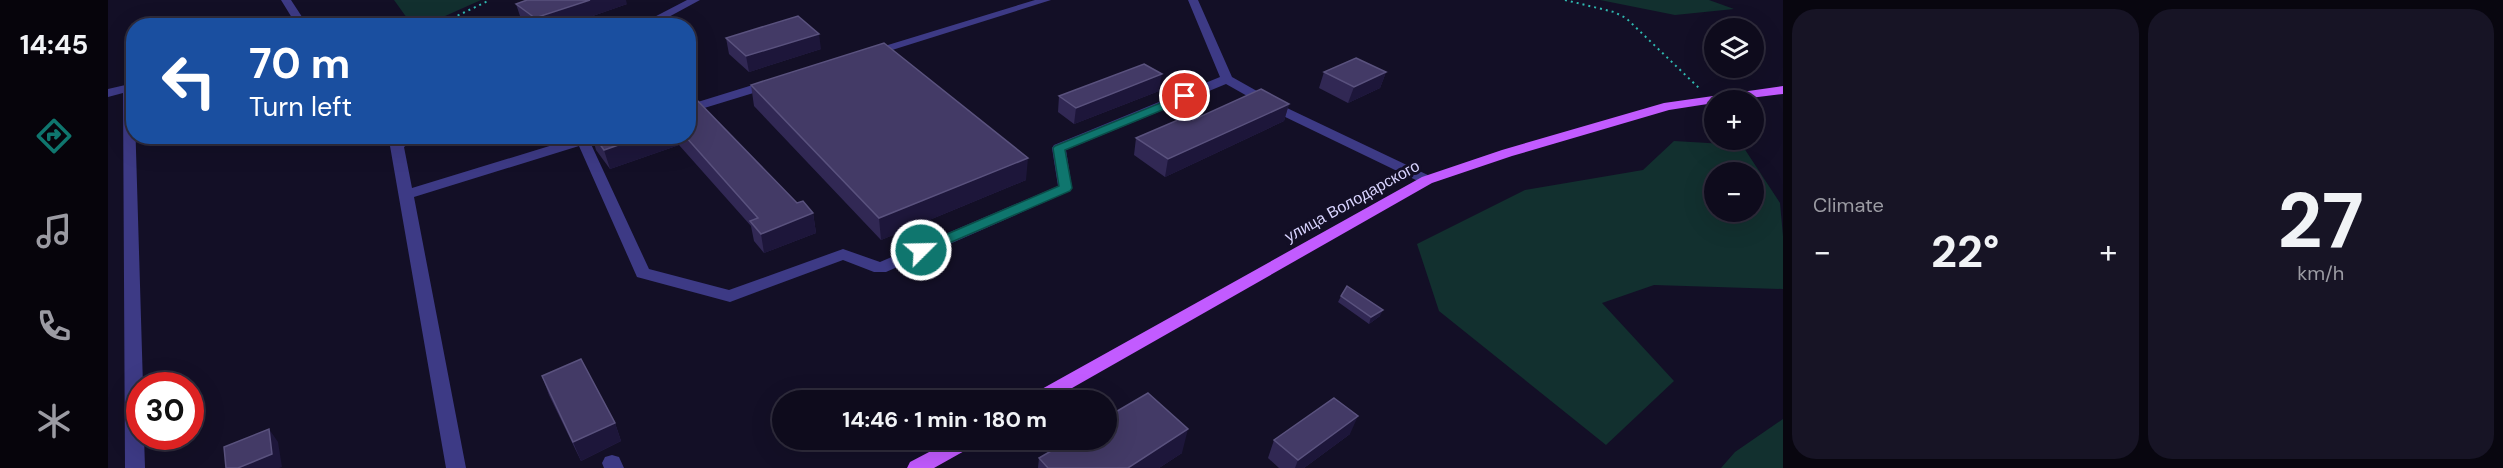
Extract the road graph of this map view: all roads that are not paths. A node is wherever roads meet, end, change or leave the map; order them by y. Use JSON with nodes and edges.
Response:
{"nodes":[{"id":1,"x":286,"y":0,"type":"edge"},
{"id":2,"x":694,"y":0,"type":"edge"},
{"id":3,"x":1046,"y":0,"type":"edge"},
{"id":4,"x":1193,"y":0,"type":"edge"},
{"id":5,"x":298,"y":18,"type":"edge"},
{"id":6,"x":658,"y":18,"type":"edge"},
{"id":7,"x":860,"y":56,"type":"edge"},
{"id":8,"x":1227,"y":79,"type":"junction"},
{"id":9,"x":780,"y":81,"type":"edge"},
{"id":10,"x":126,"y":88,"type":"edge"},
{"id":11,"x":1783,"y":90,"type":"edge"},
{"id":12,"x":108,"y":93,"type":"edge"},
{"id":13,"x":1764,"y":93,"type":"edge"},
{"id":14,"x":1704,"y":101,"type":"edge"},
{"id":15,"x":696,"y":107,"type":"edge"},
{"id":16,"x":132,"y":144,"type":"edge"},
{"id":17,"x":394,"y":144,"type":"edge"},
{"id":18,"x":573,"y":144,"type":"edge"},
{"id":19,"x":592,"y":144,"type":"edge"},
{"id":20,"x":1427,"y":180,"type":"junction"},
{"id":21,"x":405,"y":195,"type":"junction"},
{"id":22,"x":1055,"y":390,"type":"edge"},
{"id":23,"x":950,"y":450,"type":"edge"},
{"id":24,"x":135,"y":468,"type":"edge"},
{"id":25,"x":456,"y":468,"type":"edge"},
{"id":26,"x":917,"y":468,"type":"edge"}],
"edges":[{"from":1,"to":5,"type":"street"},
{"from":2,"to":6,"type":"street"},
{"from":3,"to":7,"type":"street"},
{"from":4,"to":8,"type":"street"},
{"from":8,"to":19,"type":"street"},
{"from":8,"to":20,"type":"street"},
{"from":9,"to":15,"type":"street"},
{"from":10,"to":12,"type":"street"},
{"from":11,"to":13,"type":"main road","name":"улица Володарского"},
{"from":14,"to":20,"type":"main road","name":"улица Володарского"},
{"from":16,"to":24,"type":"street"},
{"from":17,"to":21,"type":"street"},
{"from":18,"to":21,"type":"street"},
{"from":20,"to":22,"type":"main road","name":"улица Володарского"},
{"from":21,"to":25,"type":"street"},
{"from":23,"to":26,"type":"main road"}]}
